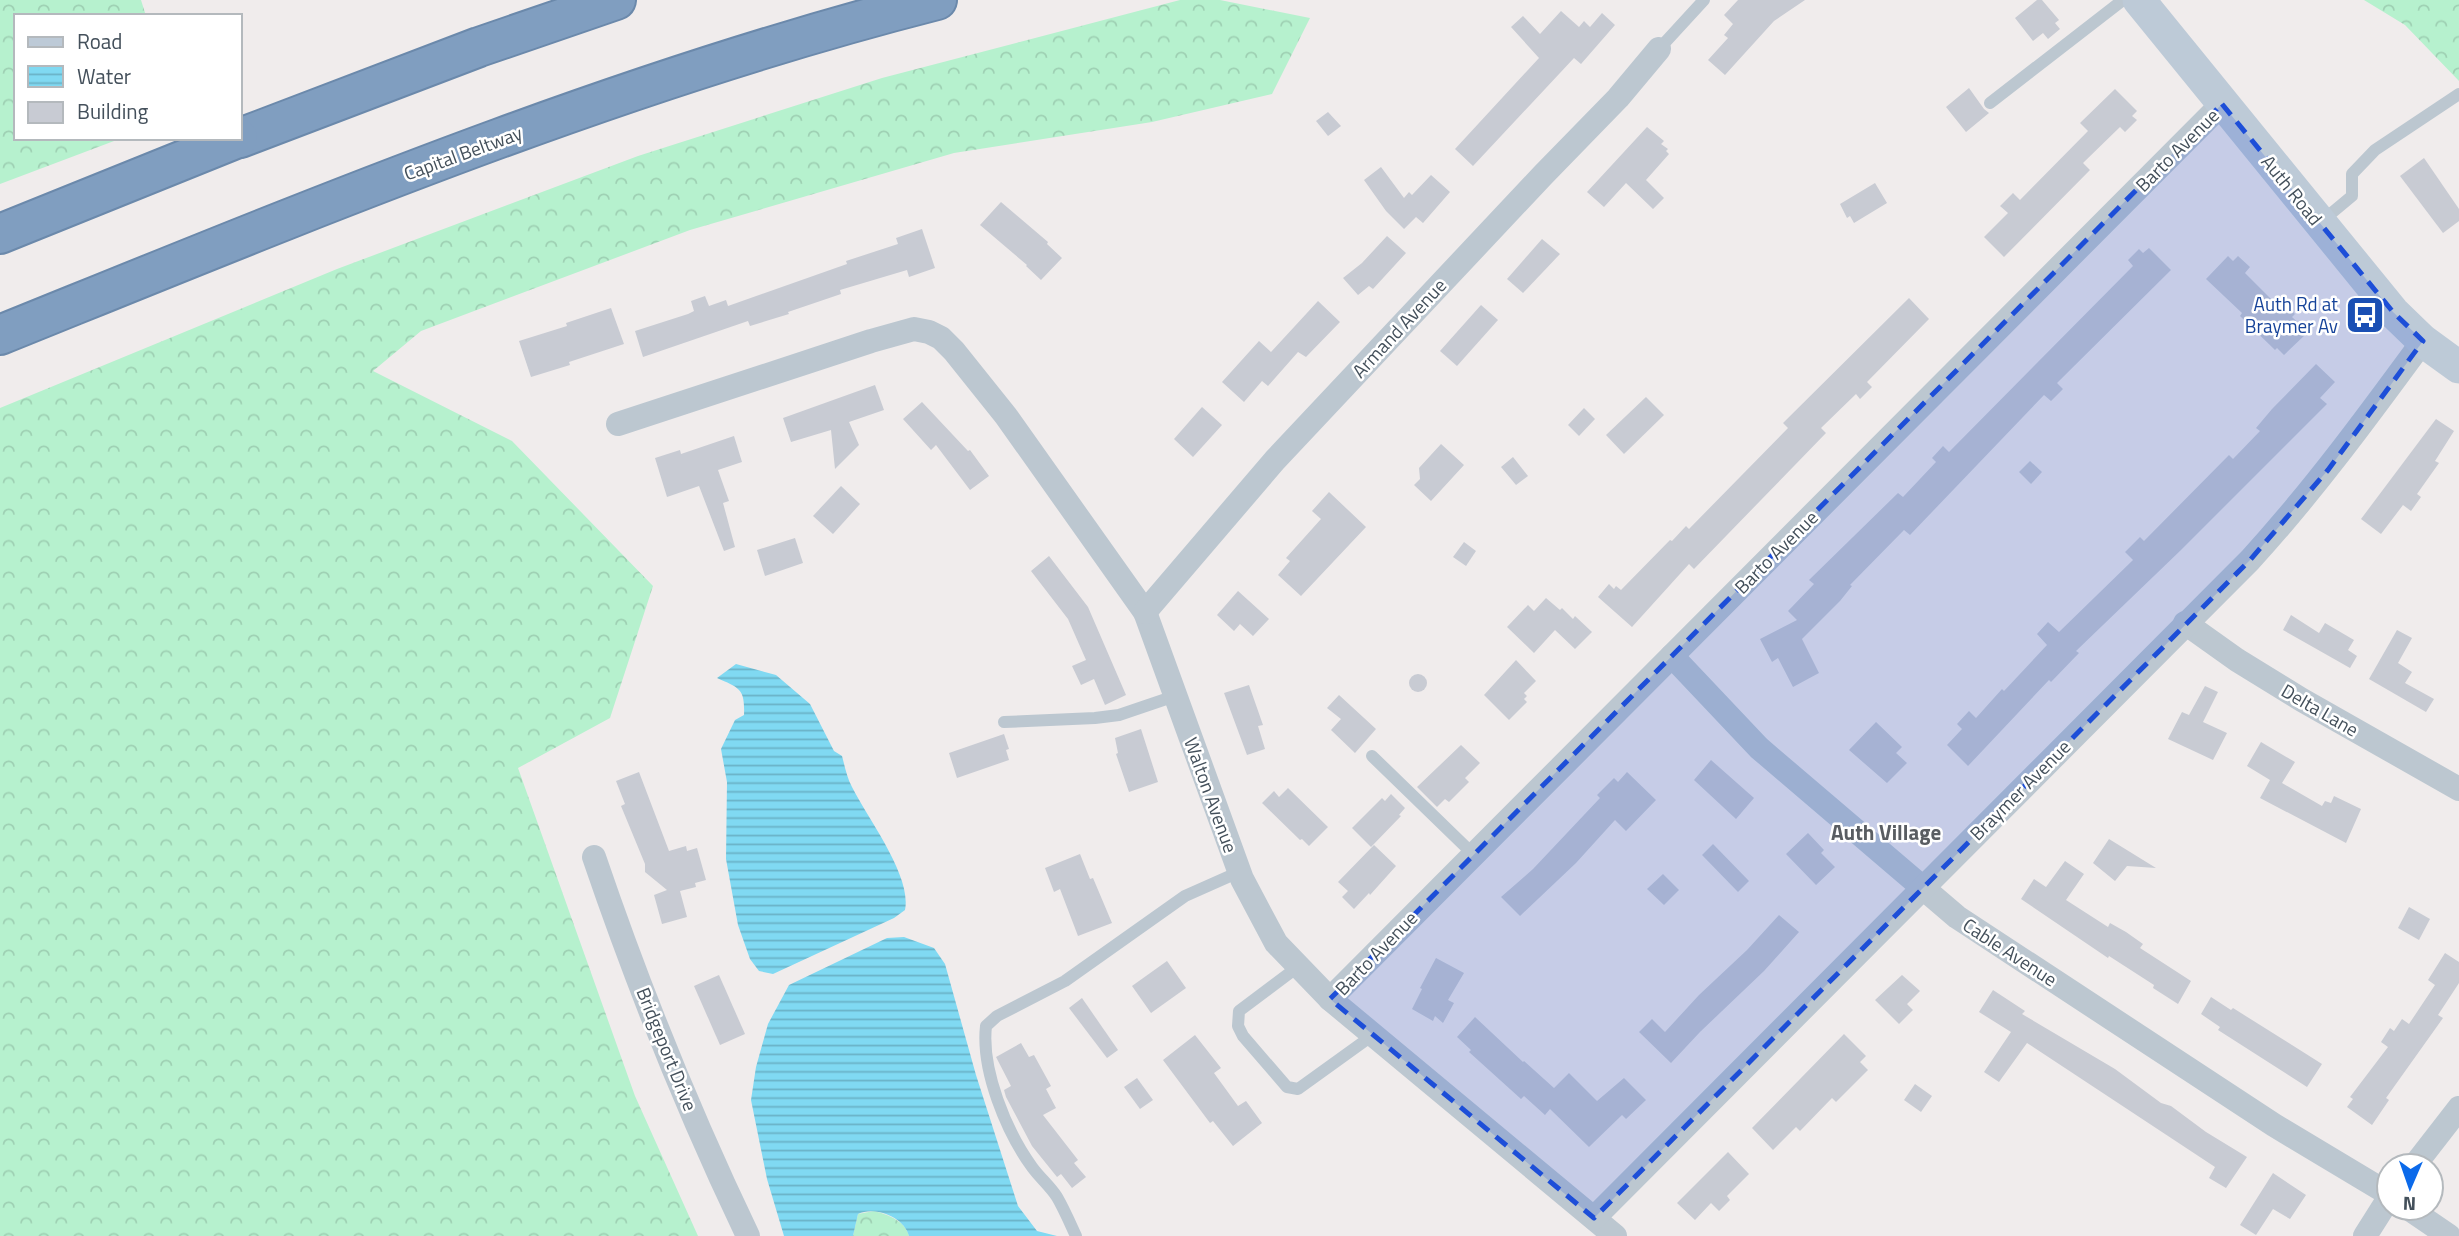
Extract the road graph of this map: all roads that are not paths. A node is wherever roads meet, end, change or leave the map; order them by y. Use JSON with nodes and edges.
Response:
{"nodes":[{"id":1,"x":616,"y":0,"type":"edge"},
{"id":2,"x":937,"y":0,"type":"edge"},
{"id":3,"x":1704,"y":0,"type":"edge"},
{"id":4,"x":2123,"y":0,"type":"edge"},
{"id":5,"x":2139,"y":0,"type":"edge"},
{"id":6,"x":1659,"y":49,"type":"joint"},
{"id":7,"x":2459,"y":94,"type":"edge"},
{"id":8,"x":1990,"y":103,"type":"dead end"},
{"id":9,"x":2222,"y":104,"type":"junction"},
{"id":10,"x":242,"y":137,"type":"edge"},
{"id":11,"x":234,"y":140,"type":"edge"},
{"id":12,"x":2319,"y":223,"type":"junction"},
{"id":13,"x":0,"y":234,"type":"edge"},
{"id":14,"x":0,"y":335,"type":"edge"},
{"id":15,"x":2423,"y":341,"type":"junction"},
{"id":16,"x":2459,"y":367,"type":"edge"},
{"id":17,"x":618,"y":424,"type":"dead end"},
{"id":18,"x":1145,"y":612,"type":"junction"},
{"id":19,"x":2185,"y":623,"type":"junction"},
{"id":20,"x":1672,"y":656,"type":"junction"},
{"id":21,"x":1175,"y":696,"type":"junction"},
{"id":22,"x":1004,"y":722,"type":"dead end"},
{"id":23,"x":1372,"y":756,"type":"dead end"},
{"id":24,"x":2459,"y":789,"type":"edge"},
{"id":25,"x":1473,"y":854,"type":"junction"},
{"id":26,"x":594,"y":857,"type":"dead end"},
{"id":27,"x":1239,"y":872,"type":"junction"},
{"id":28,"x":1923,"y":887,"type":"junction"},
{"id":29,"x":1299,"y":966,"type":"junction"},
{"id":30,"x":1330,"y":999,"type":"junction"},
{"id":31,"x":1373,"y":1035,"type":"junction"},
{"id":32,"x":2459,"y":1108,"type":"edge"},
{"id":33,"x":2425,"y":1152,"type":"edge"},
{"id":34,"x":2375,"y":1187,"type":"edge"},
{"id":35,"x":1594,"y":1219,"type":"junction"},
{"id":36,"x":2375,"y":1219,"type":"edge"},
{"id":37,"x":2428,"y":1222,"type":"edge"},
{"id":38,"x":748,"y":1236,"type":"edge"},
{"id":39,"x":1076,"y":1236,"type":"edge"},
{"id":40,"x":1615,"y":1236,"type":"edge"},
{"id":41,"x":2365,"y":1236,"type":"edge"},
{"id":42,"x":2449,"y":1236,"type":"edge"}],
"edges":[{"from":1,"to":10,"type":"highway"},
{"from":2,"to":14,"type":"highway","name":"Capital Beltway"},
{"from":3,"to":6,"type":"lane"},
{"from":4,"to":8,"type":"lane"},
{"from":5,"to":9,"type":"main road","name":"Auth Road"},
{"from":6,"to":18,"type":"street","name":"Armand Avenue"},
{"from":7,"to":12,"type":"lane"},
{"from":9,"to":12,"type":"main road","name":"Auth Road"},
{"from":9,"to":20,"type":"street","name":"Barto Avenue"},
{"from":11,"to":13,"type":"highway"},
{"from":12,"to":15,"type":"main road","name":"Auth Road"},
{"from":15,"to":16,"type":"main road","name":"Auth Road"},
{"from":15,"to":19,"type":"street","name":"Braymer Avenue"},
{"from":17,"to":18,"type":"street","name":"Walton Avenue"},
{"from":18,"to":21,"type":"street","name":"Walton Avenue"},
{"from":19,"to":24,"type":"street","name":"Delta Lane"},
{"from":19,"to":28,"type":"street","name":"Braymer Avenue"},
{"from":20,"to":25,"type":"street","name":"Barto Avenue"},
{"from":20,"to":28,"type":"street","name":"Cable Avenue"},
{"from":21,"to":22,"type":"lane"},
{"from":21,"to":27,"type":"street","name":"Walton Avenue"},
{"from":23,"to":25,"type":"lane"},
{"from":25,"to":30,"type":"street","name":"Barto Avenue"},
{"from":26,"to":38,"type":"street","name":"Bridgeport Drive"},
{"from":27,"to":29,"type":"street","name":"Walton Avenue"},
{"from":27,"to":39,"type":"lane"},
{"from":28,"to":34,"type":"street","name":"Cable Avenue"},
{"from":28,"to":35,"type":"street","name":"Braymer Avenue"},
{"from":29,"to":30,"type":"street","name":"Walton Avenue"},
{"from":29,"to":31,"type":"lane"},
{"from":30,"to":31,"type":"street","name":"Walton Avenue"},
{"from":31,"to":35,"type":"street","name":"Walton Avenue"},
{"from":32,"to":33,"type":"street"},
{"from":35,"to":40,"type":"street","name":"Walton Avenue"},
{"from":36,"to":41,"type":"street"},
{"from":37,"to":42,"type":"street"}]}
